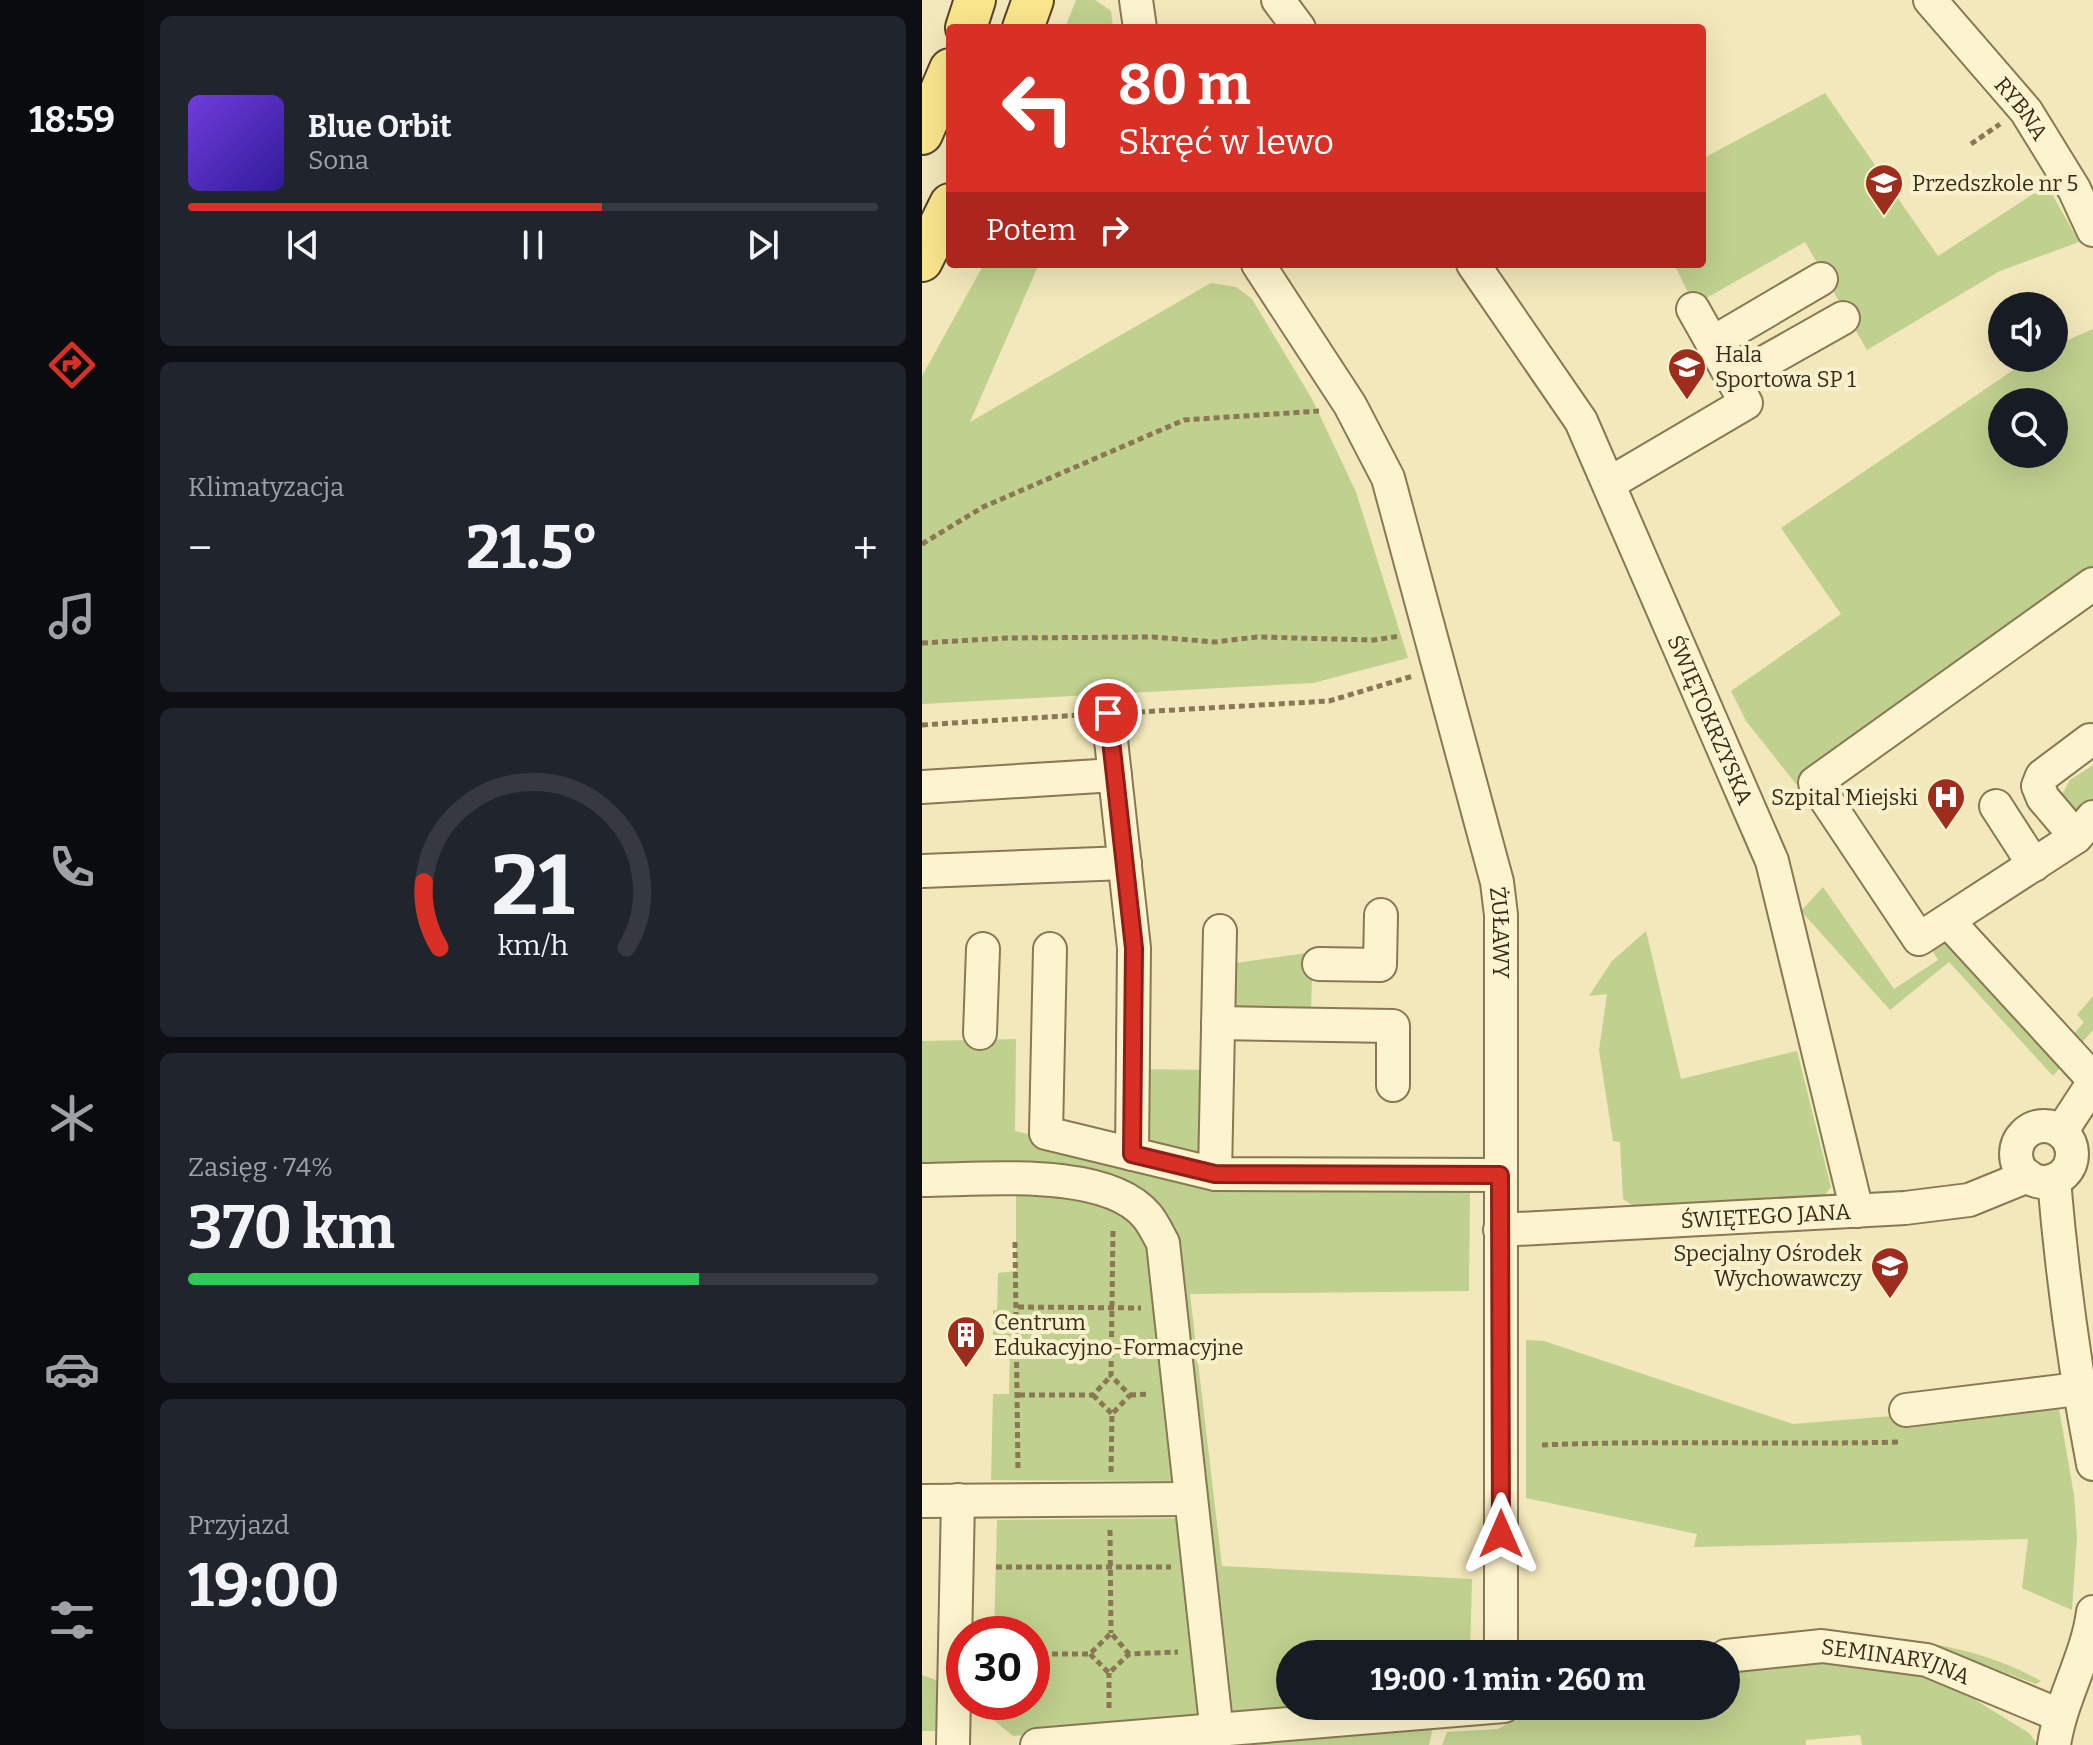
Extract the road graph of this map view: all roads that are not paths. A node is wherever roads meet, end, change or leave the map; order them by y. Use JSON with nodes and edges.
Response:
{"nodes":[{"id":1,"x":975,"y":0,"type":"edge"},
{"id":2,"x":1033,"y":0,"type":"edge"},
{"id":3,"x":1136,"y":0,"type":"edge"},
{"id":4,"x":1278,"y":0,"type":"edge"},
{"id":5,"x":1930,"y":0,"type":"edge"},
{"id":6,"x":967,"y":24,"type":"edge"},
{"id":7,"x":1024,"y":24,"type":"edge"},
{"id":8,"x":1139,"y":24,"type":"edge"},
{"id":9,"x":1296,"y":24,"type":"edge"},
{"id":10,"x":946,"y":78,"type":"edge"},
{"id":11,"x":922,"y":134,"type":"edge"},
{"id":12,"x":946,"y":212,"type":"edge"},
{"id":13,"x":2093,"y":230,"type":"edge"},
{"id":14,"x":922,"y":261,"type":"edge"},
{"id":15,"x":1261,"y":268,"type":"edge"},
{"id":16,"x":1476,"y":268,"type":"edge"},
{"id":17,"x":1821,"y":279,"type":"dead end"},
{"id":18,"x":1693,"y":309,"type":"dead end"},
{"id":19,"x":1843,"y":318,"type":"dead end"},
{"id":20,"x":1712,"y":343,"type":"junction"},
{"id":21,"x":1733,"y":380,"type":"junction"},
{"id":22,"x":1610,"y":483,"type":"junction"},
{"id":23,"x":2093,"y":584,"type":"edge"},
{"id":24,"x":1108,"y":713,"type":"road end"},
{"id":25,"x":2090,"y":740,"type":"dead end"},
{"id":26,"x":1115,"y":775,"type":"junction"},
{"id":27,"x":922,"y":787,"type":"edge"},
{"id":28,"x":1996,"y":806,"type":"dead end"},
{"id":29,"x":2085,"y":827,"type":"edge"},
{"id":30,"x":1125,"y":863,"type":"junction"},
{"id":31,"x":2034,"y":865,"type":"junction"},
{"id":32,"x":923,"y":871,"type":"edge"},
{"id":33,"x":1381,"y":915,"type":"dead end"},
{"id":34,"x":1948,"y":921,"type":"junction"},
{"id":35,"x":1220,"y":931,"type":"dead end"},
{"id":36,"x":983,"y":949,"type":"dead end"},
{"id":37,"x":1050,"y":949,"type":"dead end"},
{"id":38,"x":1319,"y":964,"type":"dead end"},
{"id":39,"x":1218,"y":1023,"type":"junction"},
{"id":40,"x":980,"y":1033,"type":"dead end"},
{"id":41,"x":2093,"y":1081,"type":"edge"},
{"id":42,"x":1393,"y":1085,"type":"dead end"},
{"id":43,"x":2061,"y":1132,"type":"junction"},
{"id":44,"x":1132,"y":1154,"type":"junction"},
{"id":45,"x":1215,"y":1174,"type":"junction"},
{"id":46,"x":1500,"y":1175,"type":"junction"},
{"id":47,"x":2041,"y":1178,"type":"junction"},
{"id":48,"x":922,"y":1180,"type":"edge"},
{"id":49,"x":1857,"y":1211,"type":"junction"},
{"id":50,"x":1500,"y":1230,"type":"junction"},
{"id":51,"x":2078,"y":1389,"type":"junction"},
{"id":52,"x":1917,"y":1408,"type":"road end"},
{"id":53,"x":2093,"y":1464,"type":"edge"},
{"id":54,"x":1189,"y":1499,"type":"junction"},
{"id":55,"x":958,"y":1500,"type":"junction"},
{"id":56,"x":922,"y":1501,"type":"edge"},
{"id":57,"x":2093,"y":1612,"type":"edge"},
{"id":58,"x":1501,"y":1640,"type":"edge"},
{"id":59,"x":1740,"y":1655,"type":"edge"},
{"id":60,"x":1367,"y":1720,"type":"edge"},
{"id":61,"x":2056,"y":1730,"type":"edge"},
{"id":62,"x":1217,"y":1733,"type":"junction"},
{"id":63,"x":953,"y":1745,"type":"edge"},
{"id":64,"x":1037,"y":1745,"type":"edge"}],
"edges":[{"from":1,"to":6,"type":"main road"},
{"from":2,"to":7,"type":"main road"},
{"from":3,"to":8,"type":"street"},
{"from":4,"to":9,"type":"street"},
{"from":5,"to":13,"type":"street","name":"RYBNA"},
{"from":10,"to":11,"type":"main road"},
{"from":12,"to":14,"type":"main road"},
{"from":15,"to":46,"type":"street","name":"ŻUŁAWY"},
{"from":16,"to":22,"type":"street","name":"ŚWIĘTOKRZYSKA"},
{"from":17,"to":20,"type":"street"},
{"from":18,"to":20,"type":"street"},
{"from":19,"to":21,"type":"street"},
{"from":20,"to":21,"type":"street"},
{"from":21,"to":22,"type":"street"},
{"from":22,"to":49,"type":"street","name":"ŚWIĘTOKRZYSKA"},
{"from":23,"to":34,"type":"street"},
{"from":24,"to":26,"type":"street"},
{"from":25,"to":29,"type":"street"},
{"from":26,"to":27,"type":"street"},
{"from":26,"to":30,"type":"street"},
{"from":28,"to":31,"type":"street"},
{"from":29,"to":31,"type":"street"},
{"from":30,"to":32,"type":"street"},
{"from":30,"to":44,"type":"street"},
{"from":31,"to":34,"type":"street"},
{"from":33,"to":38,"type":"street"},
{"from":34,"to":41,"type":"street"},
{"from":35,"to":39,"type":"street"},
{"from":36,"to":40,"type":"street"},
{"from":37,"to":44,"type":"street"},
{"from":39,"to":42,"type":"street"},
{"from":39,"to":45,"type":"street"},
{"from":41,"to":43,"type":"street"},
{"from":43,"to":47,"type":"street"},
{"from":43,"to":47,"type":"street"},
{"from":44,"to":45,"type":"street"},
{"from":45,"to":46,"type":"street"},
{"from":46,"to":50,"type":"street","name":"ŻUŁAWY"},
{"from":47,"to":49,"type":"street","name":"ŚWIĘTEGO JANA"},
{"from":47,"to":51,"type":"street"},
{"from":48,"to":54,"type":"street"},
{"from":49,"to":50,"type":"street","name":"ŚWIĘTEGO JANA"},
{"from":50,"to":58,"type":"street","name":"ŻUŁAWY"},
{"from":51,"to":52,"type":"street"},
{"from":51,"to":53,"type":"street"},
{"from":54,"to":55,"type":"street"},
{"from":54,"to":62,"type":"street"},
{"from":55,"to":56,"type":"street"},
{"from":55,"to":63,"type":"street"},
{"from":57,"to":61,"type":"street"},
{"from":59,"to":61,"type":"street","name":"SEMINARYJNA"},
{"from":60,"to":62,"type":"street"},
{"from":62,"to":64,"type":"street"}]}
